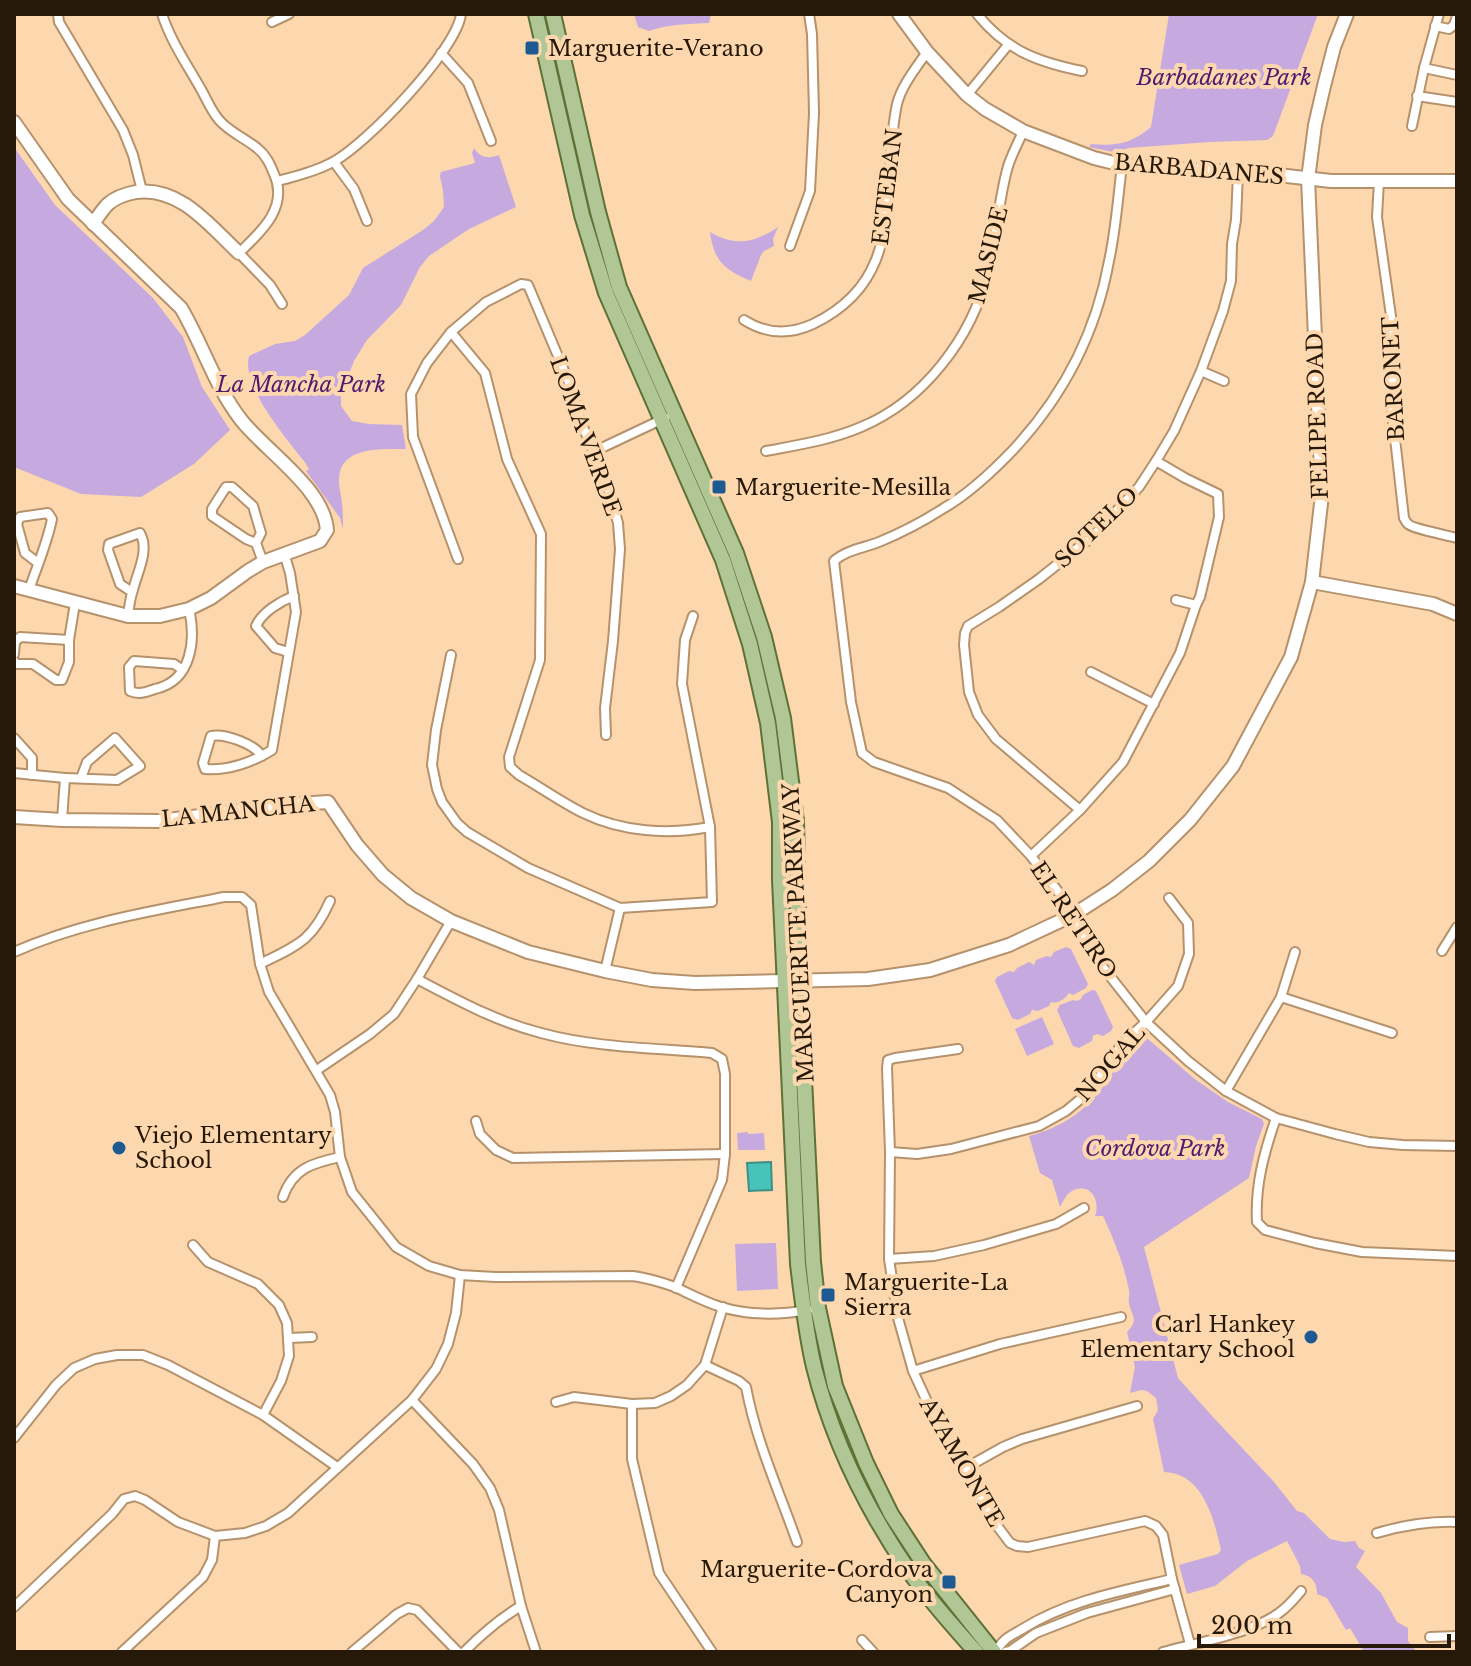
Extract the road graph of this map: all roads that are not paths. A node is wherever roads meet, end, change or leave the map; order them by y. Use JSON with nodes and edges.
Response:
{"nodes":[{"id":1,"x":58,"y":14,"type":"edge"},
{"id":2,"x":162,"y":14,"type":"edge"},
{"id":3,"x":289,"y":14,"type":"edge"},
{"id":4,"x":461,"y":14,"type":"edge"},
{"id":5,"x":536,"y":14,"type":"edge"},
{"id":6,"x":553,"y":14,"type":"edge"},
{"id":7,"x":809,"y":14,"type":"edge"},
{"id":8,"x":899,"y":14,"type":"edge"},
{"id":9,"x":977,"y":14,"type":"edge"},
{"id":10,"x":1347,"y":14,"type":"edge"},
{"id":11,"x":1439,"y":14,"type":"edge"},
{"id":12,"x":1457,"y":16,"type":"edge"},
{"id":13,"x":272,"y":22,"type":"dead end"},
{"id":14,"x":1435,"y":26,"type":"junction"},
{"id":15,"x":1008,"y":45,"type":"junction"},
{"id":16,"x":927,"y":52,"type":"junction"},
{"id":17,"x":441,"y":53,"type":"junction"},
{"id":18,"x":1424,"y":68,"type":"junction"},
{"id":19,"x":1082,"y":71,"type":"dead end"},
{"id":20,"x":1457,"y":75,"type":"edge"},
{"id":21,"x":967,"y":95,"type":"junction"},
{"id":22,"x":1417,"y":96,"type":"junction"},
{"id":23,"x":1457,"y":102,"type":"edge"},
{"id":24,"x":1412,"y":126,"type":"dead end"},
{"id":25,"x":16,"y":127,"type":"edge"},
{"id":26,"x":1023,"y":131,"type":"junction"},
{"id":27,"x":491,"y":141,"type":"dead end"},
{"id":28,"x":334,"y":162,"type":"junction"},
{"id":29,"x":1122,"y":165,"type":"junction"},
{"id":30,"x":1238,"y":173,"type":"junction"},
{"id":31,"x":1308,"y":179,"type":"junction"},
{"id":32,"x":278,"y":181,"type":"junction"},
{"id":33,"x":1379,"y":181,"type":"junction"},
{"id":34,"x":1457,"y":181,"type":"edge"},
{"id":35,"x":142,"y":191,"type":"junction"},
{"id":36,"x":367,"y":221,"type":"dead end"},
{"id":37,"x":93,"y":224,"type":"junction"},
{"id":38,"x":790,"y":246,"type":"dead end"},
{"id":39,"x":239,"y":253,"type":"junction"},
{"id":40,"x":282,"y":304,"type":"dead end"},
{"id":41,"x":744,"y":320,"type":"dead end"},
{"id":42,"x":451,"y":332,"type":"junction"},
{"id":43,"x":1201,"y":371,"type":"junction"},
{"id":44,"x":1224,"y":381,"type":"dead end"},
{"id":45,"x":668,"y":417,"type":"junction"},
{"id":46,"x":766,"y":451,"type":"dead end"},
{"id":47,"x":593,"y":452,"type":"junction"},
{"id":48,"x":1156,"y":461,"type":"junction"},
{"id":49,"x":1457,"y":538,"type":"edge"},
{"id":50,"x":256,"y":543,"type":"junction"},
{"id":51,"x":284,"y":553,"type":"junction"},
{"id":52,"x":458,"y":559,"type":"dead end"},
{"id":53,"x":263,"y":562,"type":"junction"},
{"id":54,"x":38,"y":563,"type":"junction"},
{"id":55,"x":1312,"y":582,"type":"junction"},
{"id":56,"x":14,"y":586,"type":"edge"},
{"id":57,"x":29,"y":590,"type":"junction"},
{"id":58,"x":132,"y":592,"type":"junction"},
{"id":59,"x":294,"y":596,"type":"junction"},
{"id":60,"x":1176,"y":600,"type":"dead end"},
{"id":61,"x":75,"y":603,"type":"junction"},
{"id":62,"x":1196,"y":605,"type":"junction"},
{"id":63,"x":189,"y":609,"type":"junction"},
{"id":64,"x":1457,"y":614,"type":"edge"},
{"id":65,"x":128,"y":616,"type":"junction"},
{"id":66,"x":693,"y":616,"type":"dead end"},
{"id":67,"x":69,"y":640,"type":"junction"},
{"id":68,"x":288,"y":652,"type":"junction"},
{"id":69,"x":14,"y":654,"type":"edge"},
{"id":70,"x":451,"y":655,"type":"dead end"},
{"id":71,"x":14,"y":661,"type":"edge"},
{"id":72,"x":183,"y":670,"type":"junction"},
{"id":73,"x":1091,"y":672,"type":"dead end"},
{"id":74,"x":1154,"y":704,"type":"junction"},
{"id":75,"x":606,"y":735,"type":"dead end"},
{"id":76,"x":14,"y":738,"type":"edge"},
{"id":77,"x":262,"y":756,"type":"junction"},
{"id":78,"x":14,"y":773,"type":"edge"},
{"id":79,"x":32,"y":775,"type":"junction"},
{"id":80,"x":65,"y":778,"type":"junction"},
{"id":81,"x":81,"y":778,"type":"junction"},
{"id":82,"x":1080,"y":810,"type":"junction"},
{"id":83,"x":14,"y":817,"type":"edge"},
{"id":84,"x":62,"y":820,"type":"junction"},
{"id":85,"x":710,"y":827,"type":"junction"},
{"id":86,"x":1031,"y":856,"type":"junction"},
{"id":87,"x":1169,"y":898,"type":"dead end"},
{"id":88,"x":330,"y":901,"type":"dead end"},
{"id":89,"x":620,"y":908,"type":"junction"},
{"id":90,"x":1073,"y":915,"type":"junction"},
{"id":91,"x":451,"y":921,"type":"junction"},
{"id":92,"x":1457,"y":927,"type":"edge"},
{"id":93,"x":1442,"y":951,"type":"dead end"},
{"id":94,"x":14,"y":952,"type":"edge"},
{"id":95,"x":1295,"y":952,"type":"dead end"},
{"id":96,"x":260,"y":964,"type":"junction"},
{"id":97,"x":605,"y":971,"type":"junction"},
{"id":98,"x":417,"y":979,"type":"junction"},
{"id":99,"x":793,"y":982,"type":"junction"},
{"id":100,"x":1281,"y":997,"type":"junction"},
{"id":101,"x":1146,"y":1022,"type":"junction"},
{"id":102,"x":1392,"y":1033,"type":"dead end"},
{"id":103,"x":958,"y":1049,"type":"dead end"},
{"id":104,"x":317,"y":1070,"type":"junction"},
{"id":105,"x":1226,"y":1091,"type":"junction"},
{"id":106,"x":1276,"y":1118,"type":"junction"},
{"id":107,"x":476,"y":1121,"type":"dead end"},
{"id":108,"x":1457,"y":1146,"type":"edge"},
{"id":109,"x":890,"y":1152,"type":"junction"},
{"id":110,"x":725,"y":1154,"type":"junction"},
{"id":111,"x":340,"y":1157,"type":"junction"},
{"id":112,"x":283,"y":1197,"type":"dead end"},
{"id":113,"x":1084,"y":1208,"type":"dead end"},
{"id":114,"x":193,"y":1245,"type":"dead end"},
{"id":115,"x":1457,"y":1256,"type":"edge"},
{"id":116,"x":889,"y":1259,"type":"junction"},
{"id":117,"x":460,"y":1275,"type":"junction"},
{"id":118,"x":676,"y":1288,"type":"junction"},
{"id":119,"x":723,"y":1307,"type":"junction"},
{"id":120,"x":811,"y":1310,"type":"junction"},
{"id":121,"x":1121,"y":1317,"type":"dead end"},
{"id":122,"x":312,"y":1337,"type":"dead end"},
{"id":123,"x":289,"y":1338,"type":"junction"},
{"id":124,"x":705,"y":1365,"type":"junction"},
{"id":125,"x":913,"y":1371,"type":"junction"},
{"id":126,"x":412,"y":1400,"type":"junction"},
{"id":127,"x":556,"y":1402,"type":"dead end"},
{"id":128,"x":632,"y":1404,"type":"junction"},
{"id":129,"x":1137,"y":1406,"type":"dead end"},
{"id":130,"x":263,"y":1415,"type":"junction"},
{"id":131,"x":14,"y":1438,"type":"edge"},
{"id":132,"x":337,"y":1467,"type":"junction"},
{"id":133,"x":962,"y":1470,"type":"junction"},
{"id":134,"x":1457,"y":1522,"type":"edge"},
{"id":135,"x":1377,"y":1533,"type":"dead end"},
{"id":136,"x":215,"y":1536,"type":"junction"},
{"id":137,"x":797,"y":1542,"type":"dead end"},
{"id":138,"x":1172,"y":1579,"type":"junction"},
{"id":139,"x":1175,"y":1589,"type":"junction"},
{"id":140,"x":1301,"y":1591,"type":"dead end"},
{"id":141,"x":521,"y":1606,"type":"junction"},
{"id":142,"x":14,"y":1607,"type":"edge"},
{"id":143,"x":1457,"y":1636,"type":"edge"},
{"id":144,"x":1430,"y":1637,"type":"dead end"},
{"id":145,"x":862,"y":1640,"type":"dead end"},
{"id":146,"x":1190,"y":1644,"type":"junction"},
{"id":147,"x":122,"y":1652,"type":"edge"},
{"id":148,"x":352,"y":1652,"type":"edge"},
{"id":149,"x":458,"y":1652,"type":"edge"},
{"id":150,"x":464,"y":1652,"type":"edge"},
{"id":151,"x":536,"y":1652,"type":"edge"},
{"id":152,"x":712,"y":1652,"type":"edge"},
{"id":153,"x":873,"y":1652,"type":"edge"},
{"id":154,"x":976,"y":1652,"type":"edge"},
{"id":155,"x":995,"y":1652,"type":"edge"},
{"id":156,"x":1006,"y":1652,"type":"edge"},
{"id":157,"x":1163,"y":1652,"type":"edge"}],
"edges":[{"from":1,"to":35,"type":"street"},
{"from":2,"to":32,"type":"street"},
{"from":3,"to":13,"type":"street"},
{"from":4,"to":17,"type":"street"},
{"from":5,"to":45,"type":"main road","name":"MARGUERITE PARKWAY"},
{"from":6,"to":45,"type":"main road","name":"MARGUERITE PARKWAY"},
{"from":7,"to":38,"type":"street"},
{"from":8,"to":16,"type":"street","name":"BARBADANES"},
{"from":9,"to":15,"type":"street"},
{"from":10,"to":31,"type":"street","name":"FELIPE ROAD"},
{"from":11,"to":14,"type":"street"},
{"from":12,"to":14,"type":"street"},
{"from":14,"to":18,"type":"street"},
{"from":15,"to":19,"type":"street"},
{"from":15,"to":21,"type":"street"},
{"from":16,"to":21,"type":"street","name":"BARBADANES"},
{"from":16,"to":41,"type":"street","name":"ESTEBAN"},
{"from":17,"to":27,"type":"street"},
{"from":17,"to":28,"type":"street"},
{"from":18,"to":20,"type":"street"},
{"from":18,"to":22,"type":"street"},
{"from":21,"to":26,"type":"street","name":"BARBADANES"},
{"from":22,"to":23,"type":"street"},
{"from":22,"to":24,"type":"street"},
{"from":25,"to":37,"type":"street"},
{"from":26,"to":29,"type":"street","name":"BARBADANES"},
{"from":26,"to":46,"type":"street","name":"MASIDE"},
{"from":28,"to":32,"type":"street"},
{"from":28,"to":36,"type":"street"},
{"from":29,"to":30,"type":"street","name":"BARBADANES"},
{"from":29,"to":86,"type":"street","name":"EL RETIRO"},
{"from":30,"to":31,"type":"street","name":"BARBADANES"},
{"from":30,"to":43,"type":"street","name":"SOTELO"},
{"from":31,"to":33,"type":"street","name":"BARBADANES"},
{"from":31,"to":55,"type":"street","name":"FELIPE ROAD"},
{"from":32,"to":39,"type":"street"},
{"from":33,"to":34,"type":"street","name":"BARBADANES"},
{"from":33,"to":49,"type":"street","name":"BARONET"},
{"from":35,"to":37,"type":"street"},
{"from":35,"to":39,"type":"street"},
{"from":37,"to":51,"type":"street"},
{"from":39,"to":40,"type":"street"},
{"from":42,"to":47,"type":"street","name":"LOMA VERDE"},
{"from":42,"to":52,"type":"street"},
{"from":42,"to":85,"type":"street"},
{"from":43,"to":44,"type":"street"},
{"from":43,"to":48,"type":"street","name":"SOTELO"},
{"from":45,"to":47,"type":"street"},
{"from":45,"to":99,"type":"main road","name":"MARGUERITE PARKWAY"},
{"from":47,"to":75,"type":"street","name":"LOMA VERDE"},
{"from":48,"to":62,"type":"street"},
{"from":48,"to":82,"type":"street","name":"SOTELO"},
{"from":50,"to":50,"type":"street"},
{"from":50,"to":53,"type":"street"},
{"from":51,"to":53,"type":"street"},
{"from":51,"to":59,"type":"street"},
{"from":53,"to":63,"type":"street"},
{"from":54,"to":54,"type":"street"},
{"from":54,"to":57,"type":"street"},
{"from":55,"to":64,"type":"street"},
{"from":55,"to":90,"type":"street","name":"FELIPE ROAD"},
{"from":56,"to":57,"type":"street"},
{"from":57,"to":61,"type":"street"},
{"from":58,"to":58,"type":"street"},
{"from":58,"to":65,"type":"street"},
{"from":59,"to":68,"type":"street"},
{"from":59,"to":68,"type":"street"},
{"from":60,"to":62,"type":"street"},
{"from":61,"to":65,"type":"street"},
{"from":61,"to":67,"type":"street"},
{"from":62,"to":74,"type":"street"},
{"from":63,"to":65,"type":"street"},
{"from":63,"to":72,"type":"street"},
{"from":66,"to":85,"type":"street"},
{"from":67,"to":69,"type":"street"},
{"from":67,"to":71,"type":"street"},
{"from":68,"to":77,"type":"street"},
{"from":70,"to":89,"type":"street"},
{"from":72,"to":72,"type":"street"},
{"from":73,"to":74,"type":"street"},
{"from":74,"to":82,"type":"street"},
{"from":76,"to":79,"type":"street"},
{"from":77,"to":77,"type":"street"},
{"from":78,"to":79,"type":"street"},
{"from":79,"to":80,"type":"street"},
{"from":80,"to":81,"type":"street"},
{"from":80,"to":84,"type":"street"},
{"from":81,"to":81,"type":"street"},
{"from":82,"to":86,"type":"street"},
{"from":83,"to":84,"type":"street","name":"LA MANCHA"},
{"from":84,"to":91,"type":"street","name":"LA MANCHA"},
{"from":85,"to":89,"type":"street"},
{"from":86,"to":90,"type":"street","name":"EL RETIRO"},
{"from":87,"to":101,"type":"street","name":"NOGAL"},
{"from":88,"to":96,"type":"street"},
{"from":89,"to":97,"type":"street"},
{"from":90,"to":99,"type":"street","name":"FELIPE ROAD"},
{"from":90,"to":101,"type":"street","name":"EL RETIRO"},
{"from":91,"to":97,"type":"street","name":"LA MANCHA"},
{"from":91,"to":98,"type":"street"},
{"from":92,"to":93,"type":"street"},
{"from":94,"to":96,"type":"street"},
{"from":95,"to":100,"type":"street"},
{"from":96,"to":104,"type":"street"},
{"from":97,"to":99,"type":"street","name":"LA MANCHA"},
{"from":98,"to":104,"type":"street"},
{"from":98,"to":110,"type":"street"},
{"from":99,"to":120,"type":"main road","name":"MARGUERITE PARKWAY"},
{"from":100,"to":102,"type":"street"},
{"from":100,"to":105,"type":"street"},
{"from":101,"to":105,"type":"street","name":"EL RETIRO"},
{"from":101,"to":109,"type":"street","name":"NOGAL"},
{"from":103,"to":109,"type":"street","name":"AYAMONTE"},
{"from":104,"to":111,"type":"street"},
{"from":105,"to":106,"type":"street","name":"EL RETIRO"},
{"from":106,"to":108,"type":"street","name":"EL RETIRO"},
{"from":106,"to":115,"type":"street"},
{"from":107,"to":110,"type":"street"},
{"from":109,"to":116,"type":"street","name":"AYAMONTE"},
{"from":110,"to":118,"type":"street"},
{"from":111,"to":112,"type":"street"},
{"from":111,"to":117,"type":"street"},
{"from":113,"to":116,"type":"street"},
{"from":114,"to":123,"type":"street"},
{"from":116,"to":125,"type":"street","name":"AYAMONTE"},
{"from":117,"to":118,"type":"street"},
{"from":117,"to":126,"type":"street"},
{"from":118,"to":119,"type":"street"},
{"from":119,"to":120,"type":"street"},
{"from":119,"to":124,"type":"street"},
{"from":120,"to":154,"type":"main road","name":"MARGUERITE PARKWAY"},
{"from":120,"to":155,"type":"main road","name":"MARGUERITE PARKWAY"},
{"from":121,"to":125,"type":"street"},
{"from":122,"to":123,"type":"street"},
{"from":123,"to":130,"type":"street"},
{"from":124,"to":128,"type":"street"},
{"from":124,"to":137,"type":"street"},
{"from":125,"to":133,"type":"street","name":"AYAMONTE"},
{"from":126,"to":132,"type":"street"},
{"from":126,"to":141,"type":"street"},
{"from":127,"to":128,"type":"street"},
{"from":128,"to":152,"type":"street"},
{"from":129,"to":133,"type":"street"},
{"from":130,"to":131,"type":"street"},
{"from":130,"to":132,"type":"street"},
{"from":132,"to":136,"type":"street"},
{"from":133,"to":138,"type":"street","name":"AYAMONTE"},
{"from":134,"to":135,"type":"street"},
{"from":136,"to":142,"type":"street"},
{"from":136,"to":147,"type":"street"},
{"from":138,"to":139,"type":"street","name":"AYAMONTE"},
{"from":138,"to":155,"type":"street"},
{"from":139,"to":146,"type":"street","name":"AYAMONTE"},
{"from":139,"to":156,"type":"street"},
{"from":140,"to":146,"type":"street"},
{"from":141,"to":150,"type":"street"},
{"from":141,"to":151,"type":"street"},
{"from":143,"to":144,"type":"street"},
{"from":145,"to":153,"type":"street"},
{"from":146,"to":157,"type":"street"},
{"from":148,"to":149,"type":"street"}]}
